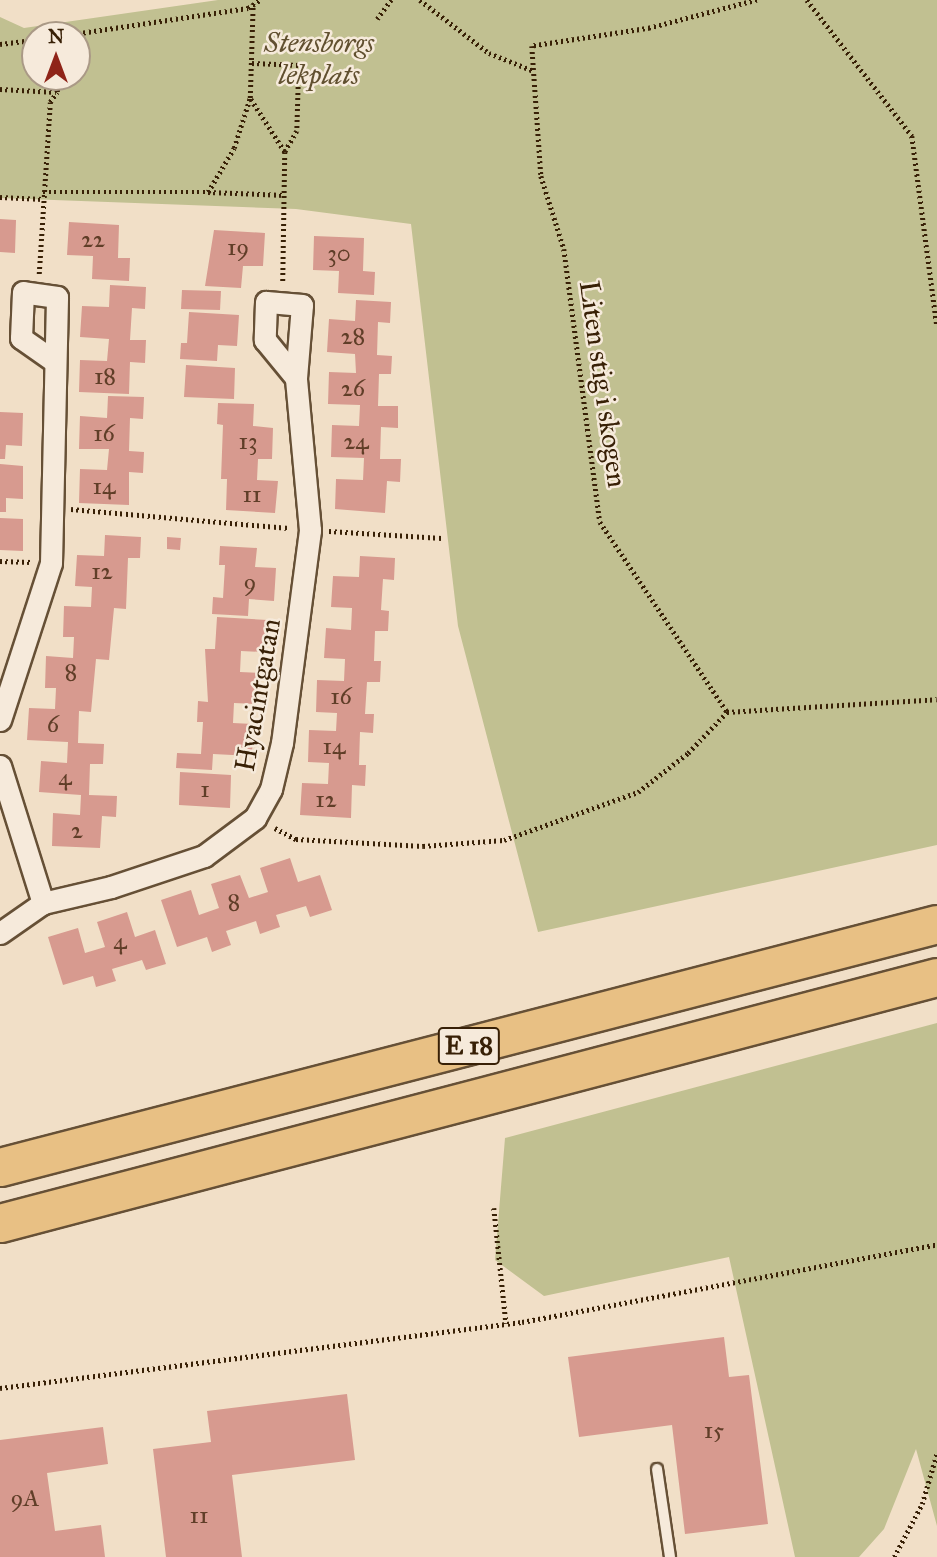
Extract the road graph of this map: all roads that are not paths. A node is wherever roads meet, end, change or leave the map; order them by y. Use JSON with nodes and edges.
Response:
{"nodes":[{"id":1,"x":54,"y":360,"type":"junction"},
{"id":2,"x":296,"y":378,"type":"junction"},
{"id":3,"x":0,"y":720,"type":"edge"},
{"id":4,"x":0,"y":766,"type":"edge"},
{"id":5,"x":43,"y":903,"type":"junction"},
{"id":6,"x":937,"y":924,"type":"edge"},
{"id":7,"x":0,"y":933,"type":"edge"},
{"id":8,"x":937,"y":977,"type":"edge"},
{"id":9,"x":0,"y":1167,"type":"edge"},
{"id":10,"x":4,"y":1222,"type":"edge"},
{"id":11,"x":657,"y":1469,"type":"dead end"},
{"id":12,"x":670,"y":1557,"type":"edge"}],
"edges":[{"from":1,"to":1,"type":"street"},
{"from":1,"to":3,"type":"street"},
{"from":2,"to":2,"type":"street","name":"Hyacintgatan"},
{"from":2,"to":5,"type":"street","name":"Hyacintgatan"},
{"from":4,"to":5,"type":"street"},
{"from":5,"to":7,"type":"street","name":"Hyacintgatan"},
{"from":6,"to":9,"type":"highway","number":"E 18"},
{"from":8,"to":10,"type":"highway","number":"E 18"},
{"from":11,"to":12,"type":"lane"}]}
